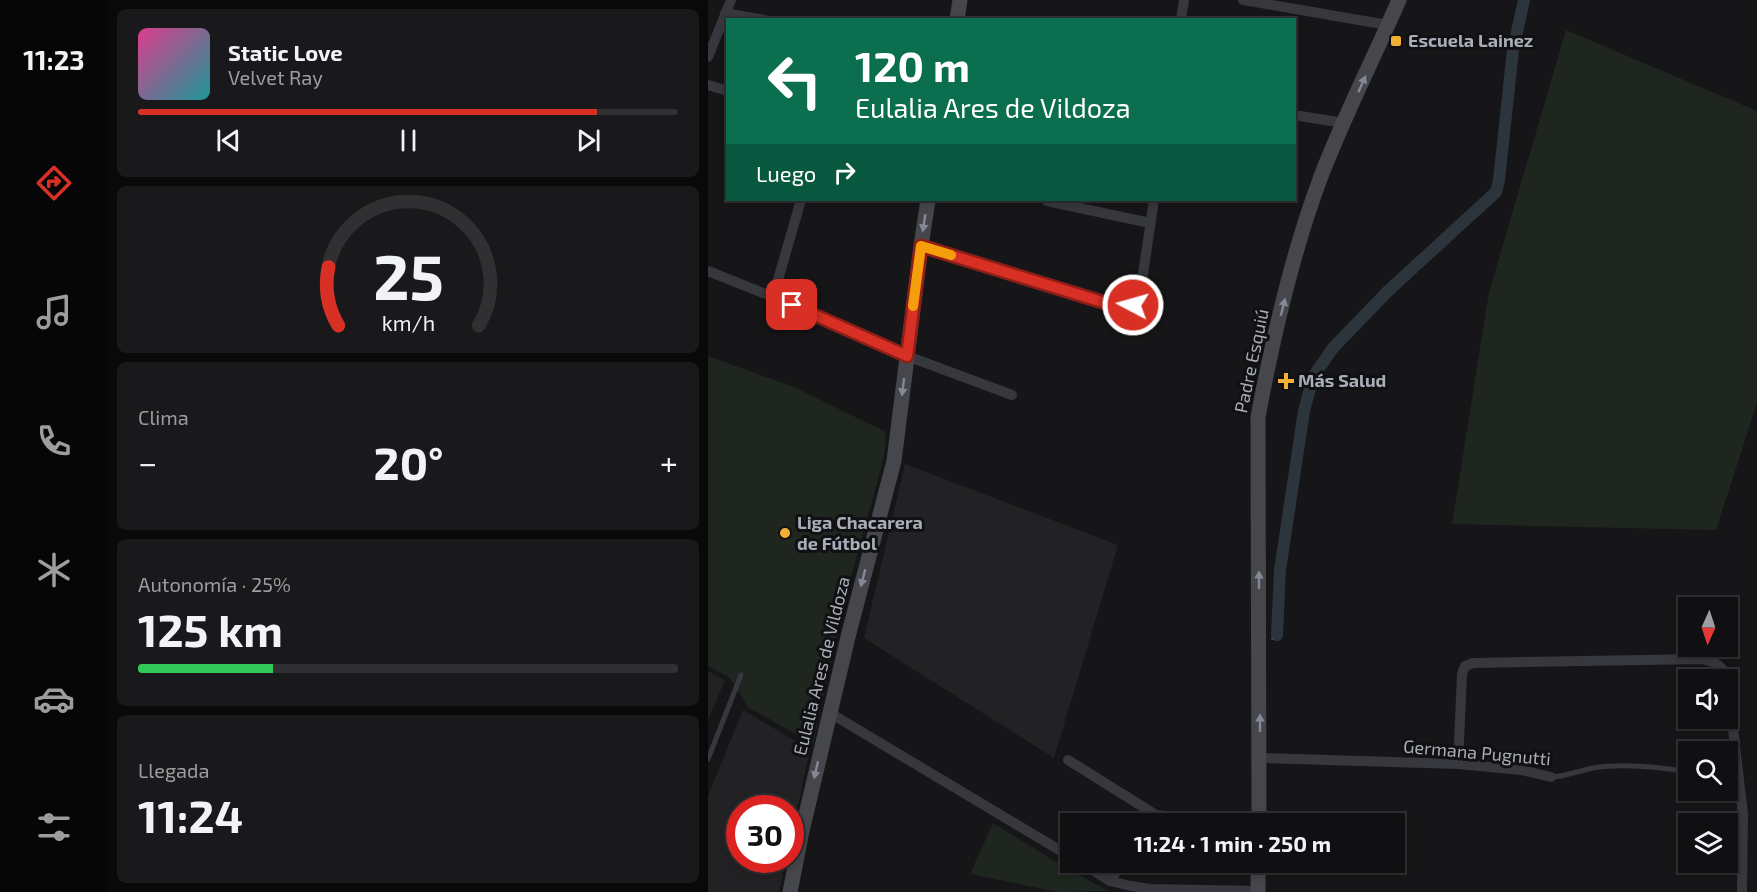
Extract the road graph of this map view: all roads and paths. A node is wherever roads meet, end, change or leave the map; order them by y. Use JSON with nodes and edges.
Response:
{"nodes":[{"id":1,"x":731,"y":0,"type":"edge"},
{"id":2,"x":960,"y":0,"type":"edge"},
{"id":3,"x":1184,"y":0,"type":"edge"},
{"id":4,"x":1243,"y":0,"type":"edge"},
{"id":5,"x":1399,"y":0,"type":"edge"},
{"id":6,"x":725,"y":13,"type":"junction"},
{"id":7,"x":754,"y":18,"type":"edge"},
{"id":8,"x":957,"y":18,"type":"edge"},
{"id":9,"x":1181,"y":18,"type":"edge"},
{"id":10,"x":1388,"y":25,"type":"junction"},
{"id":11,"x":708,"y":57,"type":"edge"},
{"id":12,"x":708,"y":85,"type":"edge"},
{"id":13,"x":726,"y":90,"type":"edge"},
{"id":14,"x":1296,"y":115,"type":"edge"},
{"id":15,"x":1344,"y":123,"type":"junction"},
{"id":16,"x":801,"y":201,"type":"edge"},
{"id":17,"x":928,"y":201,"type":"edge"},
{"id":18,"x":1047,"y":201,"type":"edge"},
{"id":19,"x":1154,"y":201,"type":"edge"},
{"id":20,"x":1150,"y":223,"type":"junction"},
{"id":21,"x":921,"y":246,"type":"junction"},
{"id":22,"x":708,"y":271,"type":"edge"},
{"id":23,"x":773,"y":297,"type":"junction"},
{"id":24,"x":907,"y":356,"type":"junction"},
{"id":25,"x":1012,"y":395,"type":"dead end"},
{"id":26,"x":1722,"y":669,"type":"edge"},
{"id":27,"x":741,"y":675,"type":"dead end"},
{"id":28,"x":830,"y":714,"type":"junction"},
{"id":29,"x":1260,"y":758,"type":"junction"},
{"id":30,"x":708,"y":759,"type":"edge"},
{"id":31,"x":1068,"y":760,"type":"dead end"},
{"id":32,"x":1458,"y":764,"type":"junction"},
{"id":33,"x":1678,"y":770,"type":"edge"},
{"id":34,"x":1551,"y":777,"type":"joint"},
{"id":35,"x":1738,"y":793,"type":"edge"},
{"id":36,"x":1145,"y":813,"type":"edge"},
{"id":37,"x":1259,"y":813,"type":"edge"},
{"id":38,"x":1060,"y":850,"type":"edge"},
{"id":39,"x":1097,"y":873,"type":"edge"},
{"id":40,"x":1115,"y":873,"type":"edge"},
{"id":41,"x":1258,"y":873,"type":"edge"},
{"id":42,"x":1110,"y":881,"type":"junction"},
{"id":43,"x":1150,"y":890,"type":"edge"},
{"id":44,"x":1258,"y":891,"type":"edge"},
{"id":45,"x":790,"y":892,"type":"edge"},
{"id":46,"x":1742,"y":892,"type":"edge"}],
"edges":[{"from":1,"to":6,"type":"street"},
{"from":2,"to":8,"type":"street"},
{"from":3,"to":9,"type":"street"},
{"from":4,"to":10,"type":"street"},
{"from":5,"to":10,"type":"street","name":"Padre Esquiú"},
{"from":6,"to":7,"type":"street"},
{"from":6,"to":11,"type":"street"},
{"from":15,"to":10,"type":"street","name":"Padre Esquiú","one_way":true},
{"from":12,"to":13,"type":"street"},
{"from":14,"to":15,"type":"street"},
{"from":29,"to":15,"type":"street","name":"Padre Esquiú","one_way":true},
{"from":16,"to":23,"type":"street"},
{"from":17,"to":21,"type":"street","name":"Eulalia Ares de Vildoza","one_way":true},
{"from":18,"to":20,"type":"street"},
{"from":19,"to":20,"type":"street"},
{"from":20,"to":21,"type":"street"},
{"from":21,"to":24,"type":"street","name":"Eulalia Ares de Vildoza"},
{"from":22,"to":23,"type":"street"},
{"from":23,"to":24,"type":"street"},
{"from":24,"to":25,"type":"street"},
{"from":24,"to":28,"type":"street","name":"Eulalia Ares de Vildoza","one_way":true},
{"from":26,"to":32,"type":"street"},
{"from":27,"to":30,"type":"lane"},
{"from":28,"to":38,"type":"street"},
{"from":28,"to":45,"type":"street","name":"Eulalia Ares de Vildoza","one_way":true},
{"from":29,"to":32,"type":"street","name":"Germana Pugnutti"},
{"from":29,"to":37,"type":"street","name":"Padre Esquiú"},
{"from":31,"to":36,"type":"street"},
{"from":32,"to":34,"type":"street","name":"Germana Pugnutti"},
{"from":33,"to":34,"type":"lane","name":"Germana Pugnutti"},
{"from":35,"to":46,"type":"street"},
{"from":39,"to":42,"type":"street"},
{"from":40,"to":42,"type":"street"},
{"from":41,"to":44,"type":"street"},
{"from":42,"to":43,"type":"street"},
{"from":43,"to":44,"type":"street"}]}
